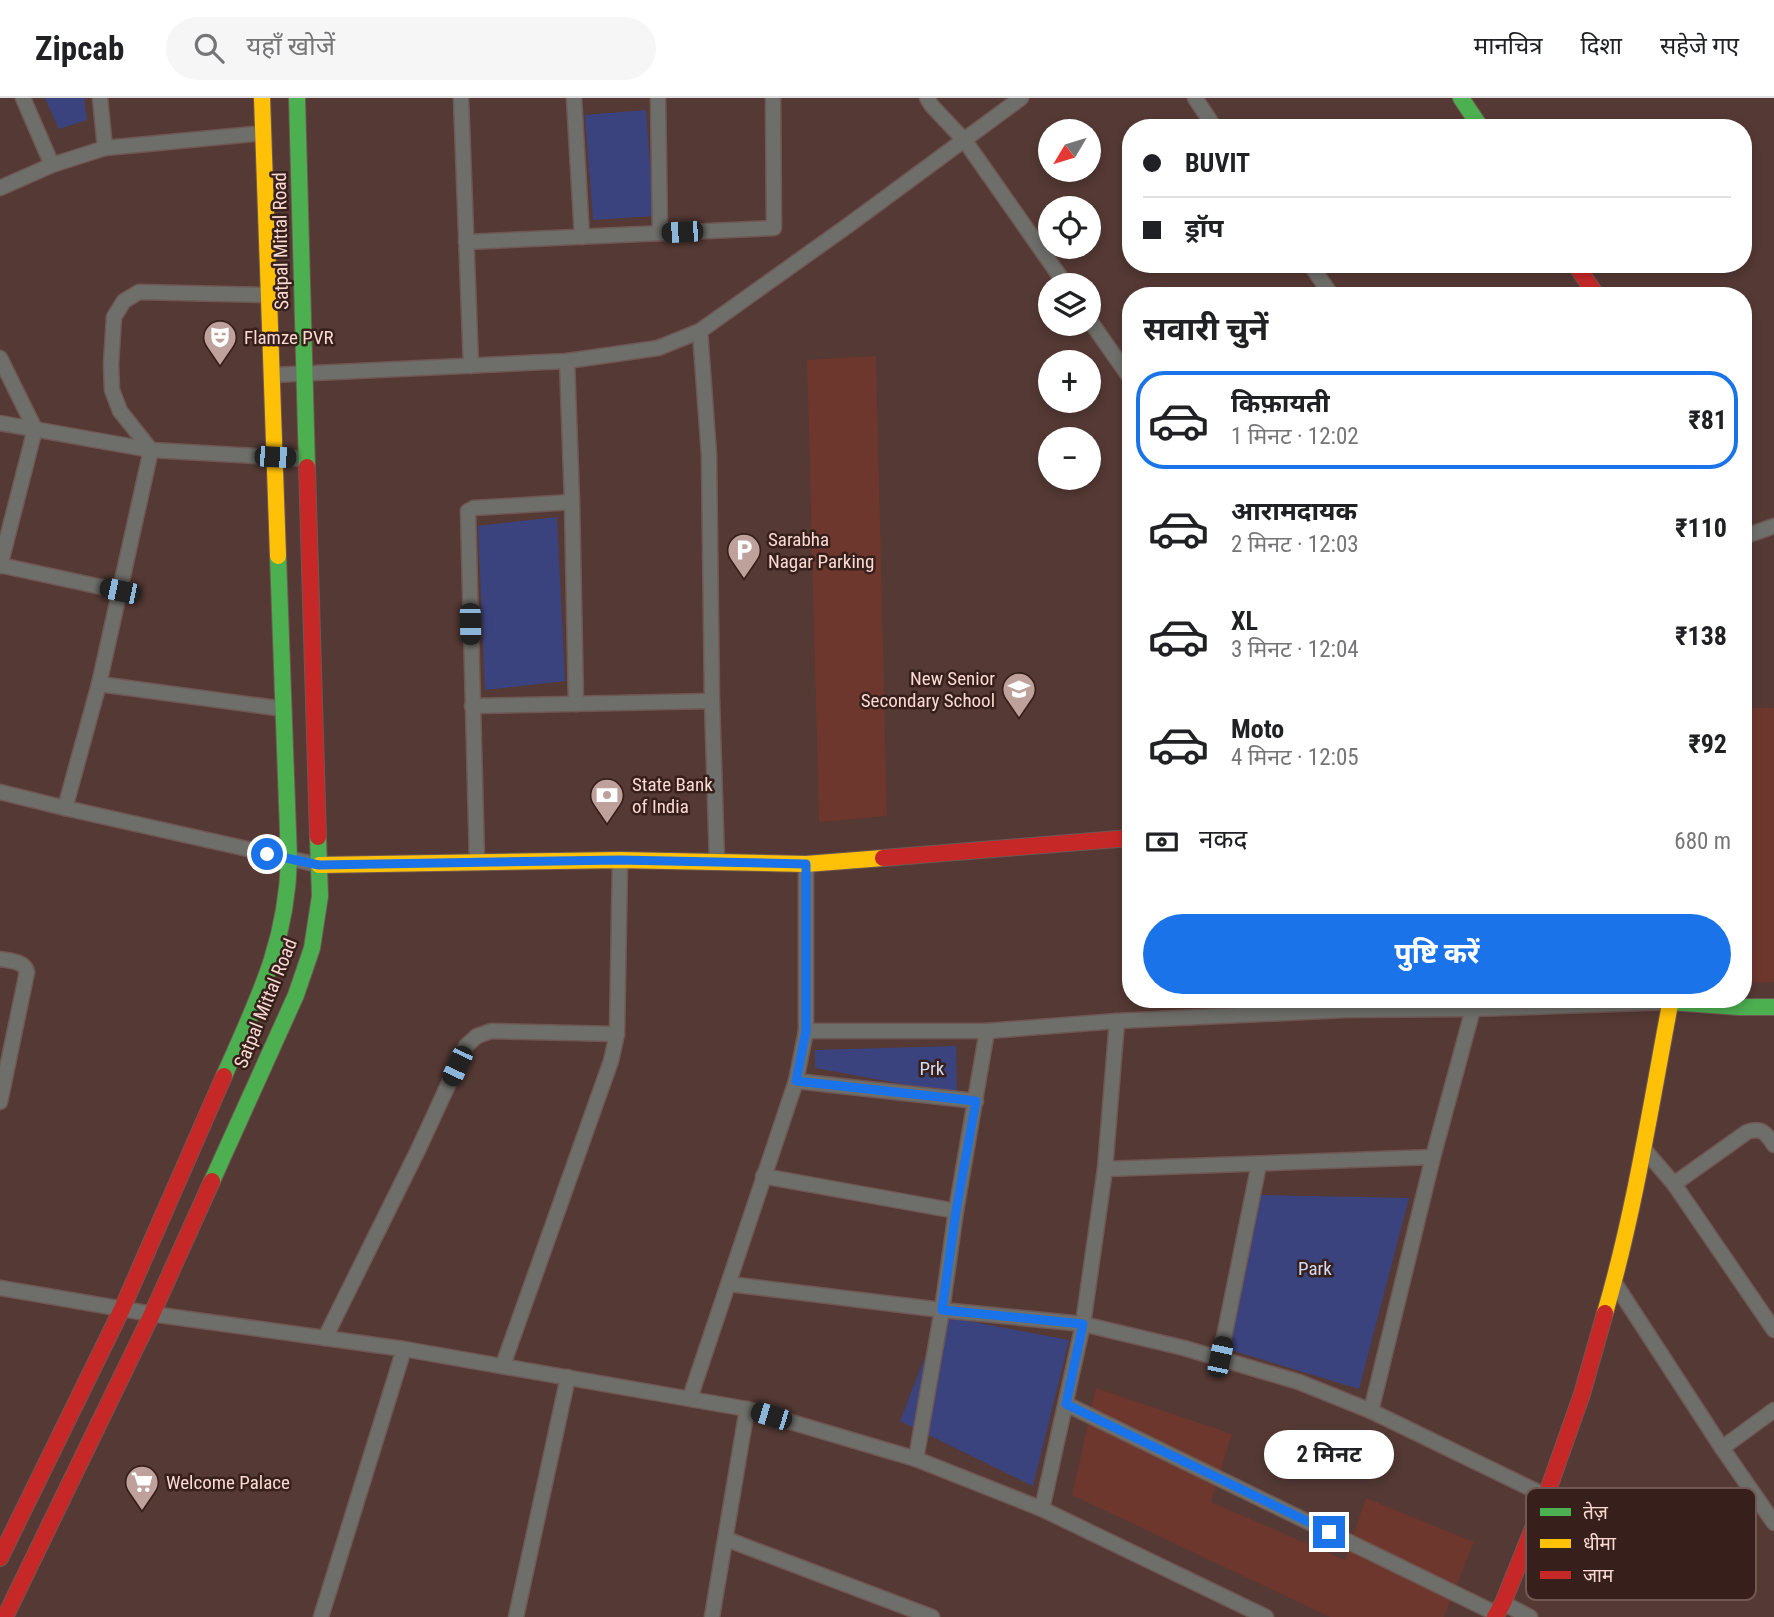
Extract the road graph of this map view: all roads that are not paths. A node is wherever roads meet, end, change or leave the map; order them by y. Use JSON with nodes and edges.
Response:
{"nodes":[{"id":1,"x":23,"y":98,"type":"edge"},
{"id":2,"x":100,"y":98,"type":"edge"},
{"id":3,"x":262,"y":98,"type":"edge"},
{"id":4,"x":298,"y":98,"type":"edge"},
{"id":5,"x":461,"y":98,"type":"edge"},
{"id":6,"x":575,"y":98,"type":"edge"},
{"id":7,"x":658,"y":98,"type":"edge"},
{"id":8,"x":773,"y":98,"type":"edge"},
{"id":9,"x":928,"y":98,"type":"edge"},
{"id":10,"x":1021,"y":98,"type":"edge"},
{"id":11,"x":1195,"y":98,"type":"edge"},
{"id":12,"x":1461,"y":98,"type":"edge"},
{"id":13,"x":1210,"y":119,"type":"edge"},
{"id":14,"x":1475,"y":119,"type":"edge"},
{"id":15,"x":263,"y":133,"type":"junction"},
{"id":16,"x":965,"y":141,"type":"junction"},
{"id":17,"x":106,"y":148,"type":"junction"},
{"id":18,"x":52,"y":165,"type":"junction"},
{"id":19,"x":0,"y":188,"type":"edge"},
{"id":20,"x":660,"y":233,"type":"junction"},
{"id":21,"x":582,"y":237,"type":"junction"},
{"id":22,"x":466,"y":242,"type":"junction"},
{"id":23,"x":1058,"y":273,"type":"edge"},
{"id":24,"x":268,"y":295,"type":"junction"},
{"id":25,"x":699,"y":331,"type":"junction"},
{"id":26,"x":1101,"y":336,"type":"edge"},
{"id":27,"x":0,"y":358,"type":"edge"},
{"id":28,"x":567,"y":361,"type":"junction"},
{"id":29,"x":471,"y":366,"type":"junction"},
{"id":30,"x":1122,"y":367,"type":"edge"},
{"id":31,"x":304,"y":373,"type":"junction"},
{"id":32,"x":273,"y":375,"type":"junction"},
{"id":33,"x":0,"y":423,"type":"edge"},
{"id":34,"x":34,"y":429,"type":"junction"},
{"id":35,"x":151,"y":450,"type":"junction"},
{"id":36,"x":275,"y":457,"type":"junction"},
{"id":37,"x":307,"y":459,"type":"junction"},
{"id":38,"x":572,"y":502,"type":"junction"},
{"id":39,"x":1774,"y":526,"type":"edge"},
{"id":40,"x":4,"y":527,"type":"edge"},
{"id":41,"x":1752,"y":534,"type":"edge"},
{"id":42,"x":0,"y":565,"type":"edge"},
{"id":43,"x":120,"y":591,"type":"junction"},
{"id":44,"x":99,"y":684,"type":"junction"},
{"id":45,"x":712,"y":701,"type":"junction"},
{"id":46,"x":576,"y":704,"type":"junction"},
{"id":47,"x":472,"y":706,"type":"junction"},
{"id":48,"x":284,"y":709,"type":"junction"},
{"id":49,"x":0,"y":792,"type":"edge"},
{"id":50,"x":65,"y":808,"type":"junction"},
{"id":51,"x":1122,"y":839,"type":"edge"},
{"id":52,"x":289,"y":859,"type":"junction"},
{"id":53,"x":620,"y":860,"type":"junction"},
{"id":54,"x":477,"y":861,"type":"junction"},
{"id":55,"x":717,"y":862,"type":"junction"},
{"id":56,"x":806,"y":864,"type":"junction"},
{"id":57,"x":319,"y":865,"type":"junction"},
{"id":58,"x":0,"y":959,"type":"edge"},
{"id":59,"x":1752,"y":1007,"type":"edge"},
{"id":60,"x":1774,"y":1007,"type":"edge"},
{"id":61,"x":1302,"y":1008,"type":"edge"},
{"id":62,"x":1441,"y":1008,"type":"edge"},
{"id":63,"x":1495,"y":1008,"type":"edge"},
{"id":64,"x":1669,"y":1008,"type":"edge"},
{"id":65,"x":1473,"y":1009,"type":"junction"},
{"id":66,"x":1117,"y":1021,"type":"junction"},
{"id":67,"x":806,"y":1031,"type":"junction"},
{"id":68,"x":987,"y":1031,"type":"junction"},
{"id":69,"x":617,"y":1034,"type":"junction"},
{"id":70,"x":796,"y":1081,"type":"junction"},
{"id":71,"x":976,"y":1101,"type":"junction"},
{"id":72,"x":0,"y":1102,"type":"edge"},
{"id":73,"x":1774,"y":1145,"type":"edge"},
{"id":74,"x":1643,"y":1148,"type":"junction"},
{"id":75,"x":1433,"y":1157,"type":"junction"},
{"id":76,"x":1259,"y":1164,"type":"junction"},
{"id":77,"x":1105,"y":1170,"type":"junction"},
{"id":78,"x":763,"y":1176,"type":"junction"},
{"id":79,"x":1674,"y":1184,"type":"junction"},
{"id":80,"x":956,"y":1211,"type":"junction"},
{"id":81,"x":1614,"y":1282,"type":"junction"},
{"id":82,"x":729,"y":1284,"type":"junction"},
{"id":83,"x":0,"y":1289,"type":"edge"},
{"id":84,"x":122,"y":1310,"type":"junction"},
{"id":85,"x":942,"y":1310,"type":"junction"},
{"id":86,"x":152,"y":1314,"type":"junction"},
{"id":87,"x":1083,"y":1324,"type":"junction"},
{"id":88,"x":1774,"y":1330,"type":"edge"},
{"id":89,"x":325,"y":1338,"type":"junction"},
{"id":90,"x":404,"y":1349,"type":"junction"},
{"id":91,"x":1220,"y":1357,"type":"junction"},
{"id":92,"x":503,"y":1365,"type":"junction"},
{"id":93,"x":568,"y":1377,"type":"junction"},
{"id":94,"x":690,"y":1398,"type":"junction"},
{"id":95,"x":1066,"y":1404,"type":"junction"},
{"id":96,"x":747,"y":1409,"type":"junction"},
{"id":97,"x":1774,"y":1410,"type":"edge"},
{"id":98,"x":1371,"y":1411,"type":"junction"},
{"id":99,"x":1721,"y":1448,"type":"junction"},
{"id":100,"x":916,"y":1459,"type":"junction"},
{"id":101,"x":1530,"y":1488,"type":"edge"},
{"id":102,"x":1549,"y":1488,"type":"edge"},
{"id":103,"x":1749,"y":1488,"type":"edge"},
{"id":104,"x":1756,"y":1498,"type":"edge"},
{"id":105,"x":1042,"y":1509,"type":"junction"},
{"id":106,"x":1774,"y":1523,"type":"edge"},
{"id":107,"x":726,"y":1539,"type":"junction"},
{"id":108,"x":1526,"y":1544,"type":"edge"},
{"id":109,"x":0,"y":1558,"type":"edge"},
{"id":110,"x":1498,"y":1611,"type":"edge"},
{"id":111,"x":716,"y":1616,"type":"edge"},
{"id":112,"x":927,"y":1616,"type":"edge"},
{"id":113,"x":5,"y":1617,"type":"edge"},
{"id":114,"x":321,"y":1617,"type":"edge"},
{"id":115,"x":516,"y":1617,"type":"edge"},
{"id":116,"x":1266,"y":1617,"type":"edge"},
{"id":117,"x":1530,"y":1617,"type":"edge"}],
"edges":[{"from":1,"to":18,"type":"street"},
{"from":2,"to":17,"type":"street"},
{"from":3,"to":15,"type":"street","name":"Satpal Mittal Road"},
{"from":4,"to":31,"type":"street","name":"Satpal Mittal Road"},
{"from":5,"to":22,"type":"street"},
{"from":6,"to":21,"type":"street"},
{"from":7,"to":20,"type":"street"},
{"from":8,"to":20,"type":"street"},
{"from":9,"to":16,"type":"street"},
{"from":10,"to":16,"type":"street"},
{"from":11,"to":13,"type":"street"},
{"from":12,"to":14,"type":"street"},
{"from":15,"to":17,"type":"street"},
{"from":15,"to":24,"type":"street","name":"Satpal Mittal Road"},
{"from":16,"to":23,"type":"street"},
{"from":16,"to":25,"type":"street"},
{"from":17,"to":18,"type":"street"},
{"from":18,"to":19,"type":"street"},
{"from":20,"to":21,"type":"street"},
{"from":21,"to":22,"type":"street"},
{"from":22,"to":29,"type":"street"},
{"from":24,"to":32,"type":"street","name":"Satpal Mittal Road"},
{"from":24,"to":35,"type":"street"},
{"from":25,"to":28,"type":"street"},
{"from":25,"to":45,"type":"street"},
{"from":26,"to":30,"type":"street"},
{"from":27,"to":34,"type":"street"},
{"from":28,"to":29,"type":"street"},
{"from":28,"to":38,"type":"street"},
{"from":29,"to":31,"type":"street"},
{"from":31,"to":32,"type":"street"},
{"from":31,"to":37,"type":"street","name":"Satpal Mittal Road"},
{"from":32,"to":36,"type":"street","name":"Satpal Mittal Road"},
{"from":33,"to":34,"type":"street"},
{"from":34,"to":35,"type":"street"},
{"from":34,"to":40,"type":"street"},
{"from":35,"to":36,"type":"street"},
{"from":35,"to":43,"type":"street"},
{"from":36,"to":37,"type":"street"},
{"from":36,"to":48,"type":"street","name":"Satpal Mittal Road"},
{"from":37,"to":57,"type":"street","name":"Satpal Mittal Road"},
{"from":38,"to":46,"type":"street"},
{"from":38,"to":47,"type":"street"},
{"from":39,"to":41,"type":"street"},
{"from":40,"to":42,"type":"street"},
{"from":42,"to":43,"type":"street"},
{"from":43,"to":44,"type":"street"},
{"from":44,"to":48,"type":"street"},
{"from":44,"to":50,"type":"street"},
{"from":45,"to":46,"type":"street"},
{"from":45,"to":55,"type":"street"},
{"from":46,"to":47,"type":"street"},
{"from":47,"to":54,"type":"street"},
{"from":48,"to":52,"type":"street","name":"Satpal Mittal Road"},
{"from":49,"to":50,"type":"street"},
{"from":50,"to":52,"type":"street"},
{"from":51,"to":56,"type":"street"},
{"from":52,"to":57,"type":"street"},
{"from":52,"to":84,"type":"street","name":"Satpal Mittal Road"},
{"from":53,"to":54,"type":"street"},
{"from":53,"to":55,"type":"street"},
{"from":53,"to":69,"type":"street"},
{"from":54,"to":57,"type":"street"},
{"from":55,"to":56,"type":"street"},
{"from":56,"to":67,"type":"street"},
{"from":57,"to":86,"type":"street","name":"Satpal Mittal Road"},
{"from":58,"to":72,"type":"street"},
{"from":59,"to":60,"type":"street"},
{"from":61,"to":66,"type":"street"},
{"from":62,"to":65,"type":"street"},
{"from":63,"to":65,"type":"street"},
{"from":64,"to":74,"type":"street"},
{"from":65,"to":75,"type":"street"},
{"from":66,"to":68,"type":"street"},
{"from":66,"to":77,"type":"street"},
{"from":67,"to":68,"type":"street"},
{"from":67,"to":70,"type":"street"},
{"from":68,"to":71,"type":"street"},
{"from":69,"to":89,"type":"street"},
{"from":69,"to":92,"type":"street"},
{"from":70,"to":71,"type":"street"},
{"from":70,"to":78,"type":"street"},
{"from":71,"to":80,"type":"street"},
{"from":73,"to":79,"type":"street"},
{"from":74,"to":79,"type":"street"},
{"from":74,"to":81,"type":"street"},
{"from":75,"to":76,"type":"street"},
{"from":75,"to":98,"type":"street"},
{"from":76,"to":77,"type":"street"},
{"from":76,"to":91,"type":"street"},
{"from":77,"to":87,"type":"street"},
{"from":78,"to":80,"type":"street"},
{"from":78,"to":82,"type":"street"},
{"from":79,"to":88,"type":"street"},
{"from":80,"to":85,"type":"street"},
{"from":81,"to":99,"type":"street"},
{"from":81,"to":102,"type":"street"},
{"from":82,"to":85,"type":"street"},
{"from":82,"to":94,"type":"street"},
{"from":83,"to":84,"type":"street"},
{"from":84,"to":86,"type":"street"},
{"from":84,"to":109,"type":"street","name":"Satpal Mittal Road"},
{"from":85,"to":87,"type":"street"},
{"from":85,"to":100,"type":"street"},
{"from":86,"to":89,"type":"street"},
{"from":86,"to":113,"type":"street","name":"Satpal Mittal Road"},
{"from":87,"to":91,"type":"street"},
{"from":87,"to":95,"type":"street"},
{"from":89,"to":90,"type":"street"},
{"from":90,"to":92,"type":"street"},
{"from":90,"to":114,"type":"street"},
{"from":91,"to":98,"type":"street"},
{"from":92,"to":93,"type":"street"},
{"from":93,"to":94,"type":"street"},
{"from":93,"to":115,"type":"street"},
{"from":94,"to":96,"type":"street"},
{"from":95,"to":105,"type":"street"},
{"from":95,"to":110,"type":"street"},
{"from":96,"to":100,"type":"street"},
{"from":96,"to":107,"type":"street"},
{"from":97,"to":99,"type":"street"},
{"from":98,"to":101,"type":"street"},
{"from":99,"to":103,"type":"street"},
{"from":100,"to":105,"type":"street"},
{"from":104,"to":106,"type":"street"},
{"from":105,"to":116,"type":"street"},
{"from":107,"to":111,"type":"street"},
{"from":107,"to":112,"type":"street"},
{"from":108,"to":110,"type":"street"},
{"from":110,"to":117,"type":"street"}]}
